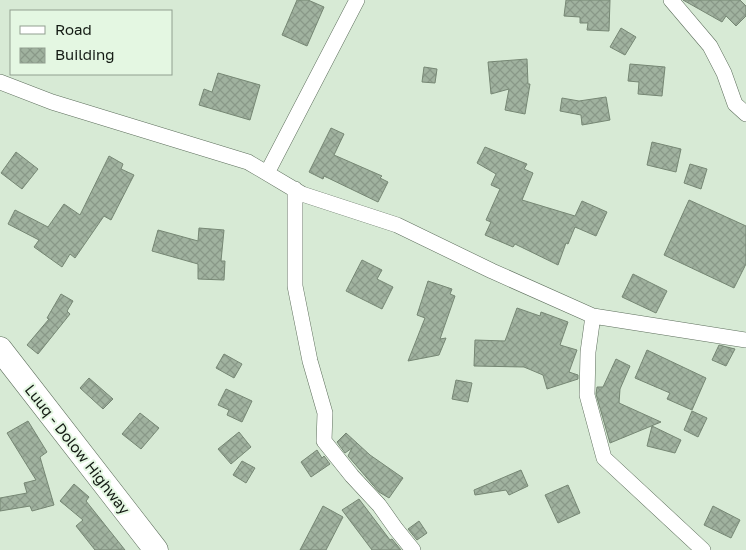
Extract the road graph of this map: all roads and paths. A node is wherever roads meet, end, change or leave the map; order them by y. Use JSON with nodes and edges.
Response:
{"nodes":[{"id":1,"x":357,"y":0,"type":"edge"},
{"id":2,"x":671,"y":0,"type":"edge"},
{"id":3,"x":0,"y":82,"type":"edge"},
{"id":4,"x":746,"y":114,"type":"edge"},
{"id":5,"x":267,"y":173,"type":"junction"},
{"id":6,"x":295,"y":190,"type":"junction"},
{"id":7,"x":593,"y":316,"type":"junction"},
{"id":8,"x":746,"y":340,"type":"edge"},
{"id":9,"x":0,"y":349,"type":"edge"},
{"id":10,"x":156,"y":550,"type":"edge"},
{"id":11,"x":414,"y":550,"type":"edge"},
{"id":12,"x":703,"y":550,"type":"edge"}],
"edges":[{"from":1,"to":5,"type":"street"},
{"from":2,"to":4,"type":"street"},
{"from":3,"to":5,"type":"street"},
{"from":5,"to":6,"type":"street"},
{"from":6,"to":7,"type":"street"},
{"from":6,"to":11,"type":"street"},
{"from":7,"to":8,"type":"street"},
{"from":7,"to":12,"type":"street"},
{"from":9,"to":10,"type":"main road","name":"Luuq - Dolow Highway"}]}
